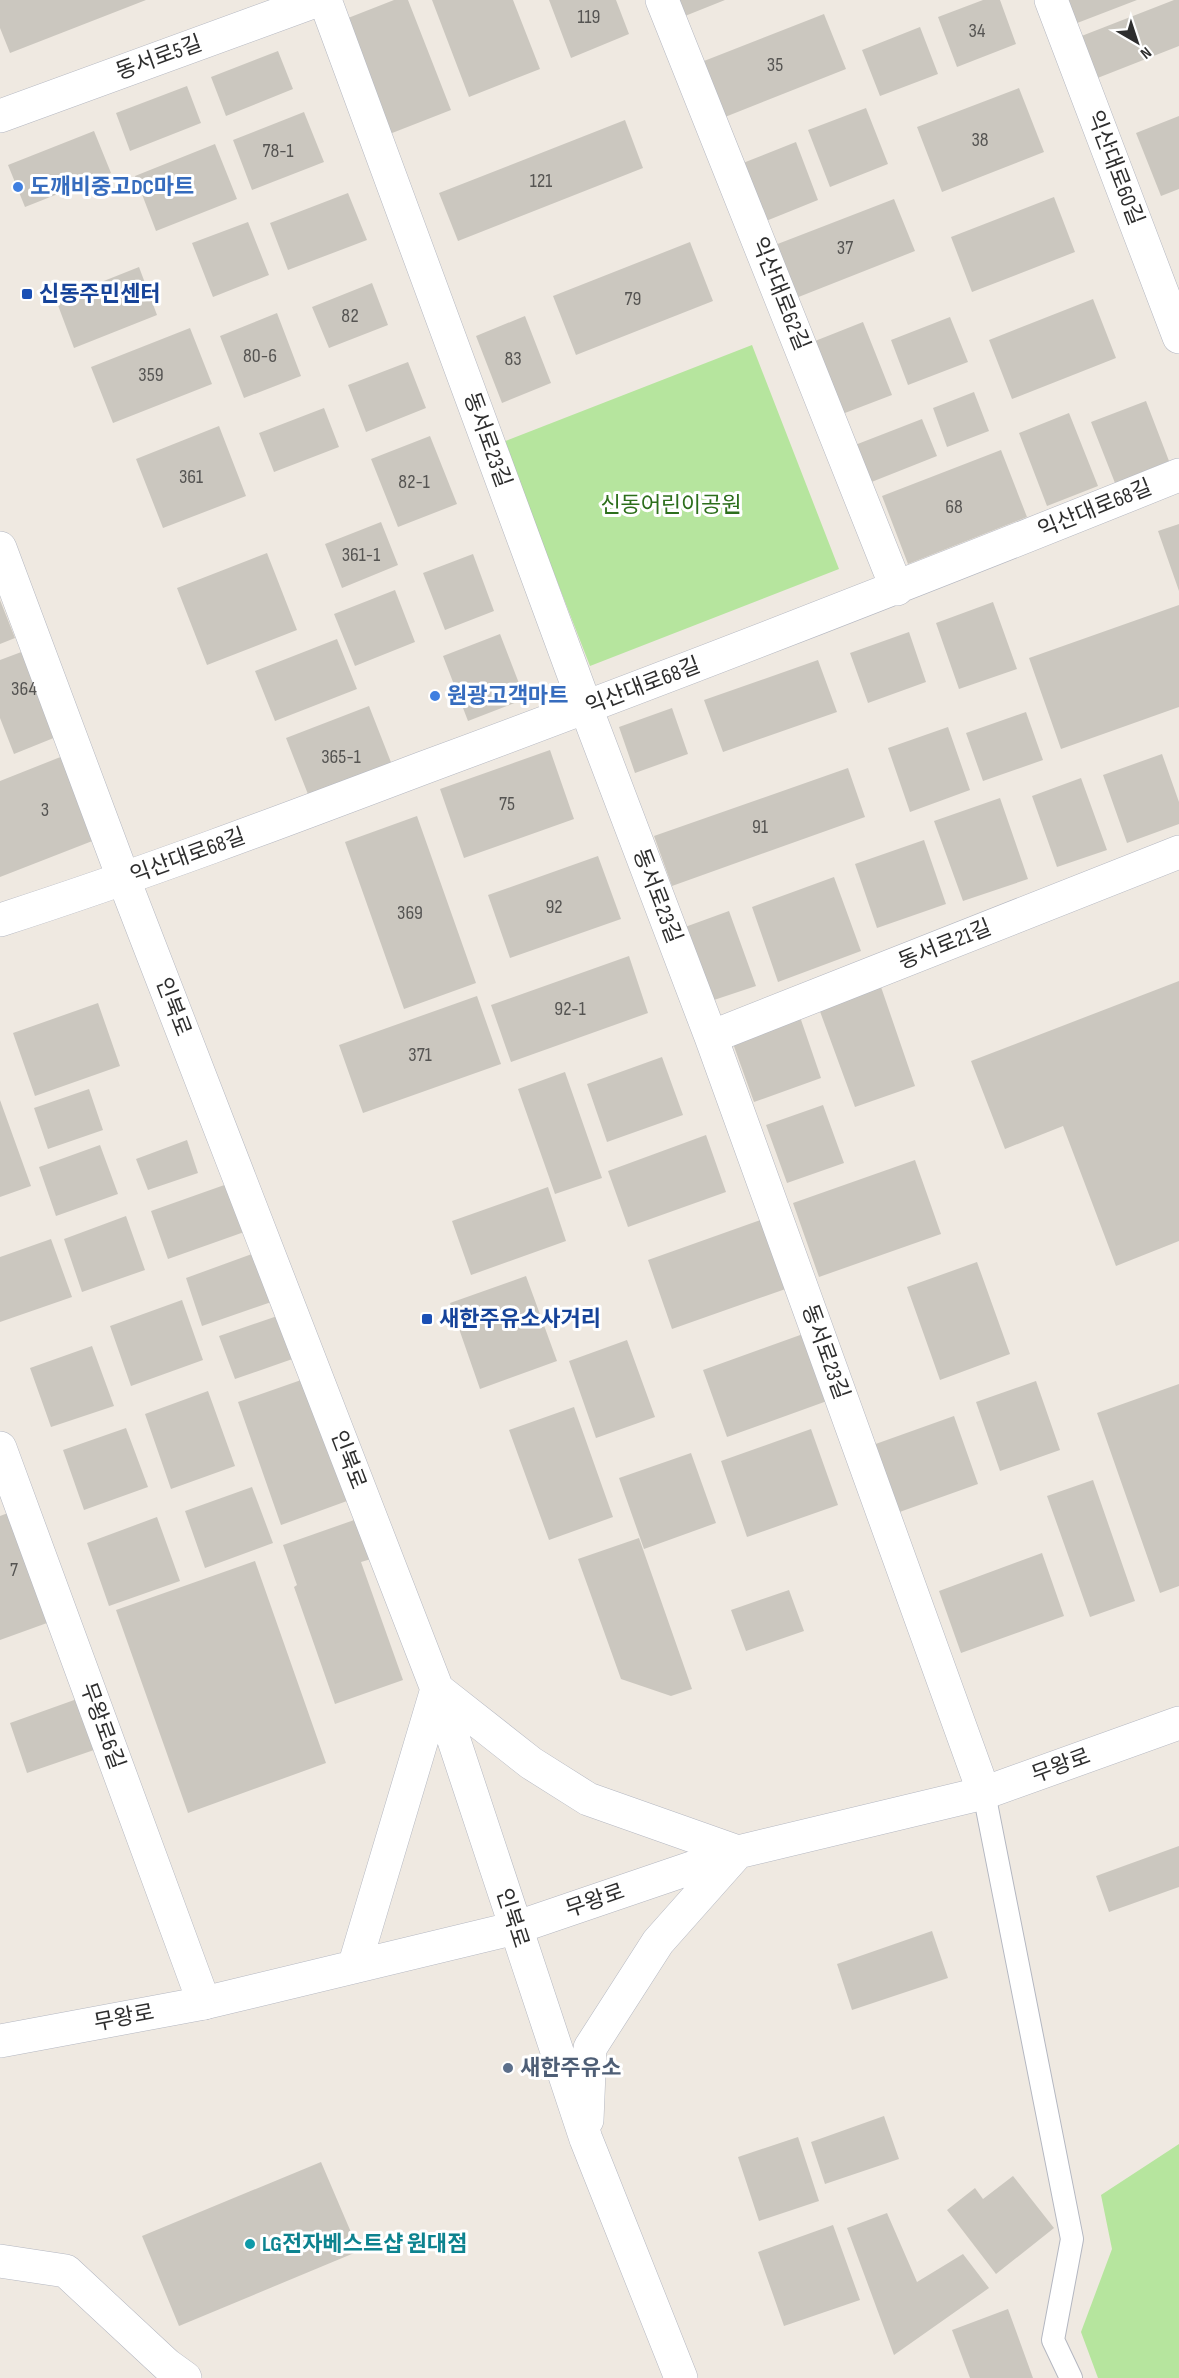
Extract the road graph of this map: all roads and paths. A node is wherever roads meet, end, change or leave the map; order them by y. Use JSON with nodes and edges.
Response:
{"nodes":[{"id":1,"x":318,"y":0,"type":"edge"},
{"id":2,"x":325,"y":0,"type":"edge"},
{"id":3,"x":662,"y":0,"type":"edge"},
{"id":4,"x":1051,"y":0,"type":"edge"},
{"id":5,"x":0,"y":116,"type":"edge"},
{"id":6,"x":1179,"y":336,"type":"edge"},
{"id":7,"x":1179,"y":475,"type":"edge"},
{"id":8,"x":0,"y":548,"type":"edge"},
{"id":9,"x":897,"y":589,"type":"junction"},
{"id":10,"x":586,"y":708,"type":"junction"},
{"id":11,"x":1179,"y":852,"type":"edge"},
{"id":12,"x":124,"y":880,"type":"junction"},
{"id":13,"x":0,"y":920,"type":"edge"},
{"id":14,"x":711,"y":1037,"type":"junction"},
{"id":15,"x":0,"y":1448,"type":"edge"},
{"id":16,"x":437,"y":1689,"type":"junction"},
{"id":17,"x":1179,"y":1723,"type":"edge"},
{"id":18,"x":984,"y":1793,"type":"junction"},
{"id":19,"x":738,"y":1852,"type":"junction"},
{"id":20,"x":515,"y":1928,"type":"junction"},
{"id":21,"x":354,"y":1967,"type":"junction"},
{"id":22,"x":204,"y":2003,"type":"junction"},
{"id":23,"x":0,"y":2041,"type":"edge"},
{"id":24,"x":586,"y":2139,"type":"junction"},
{"id":25,"x":0,"y":2262,"type":"edge"},
{"id":26,"x":185,"y":2378,"type":"edge"},
{"id":27,"x":681,"y":2378,"type":"edge"},
{"id":28,"x":1071,"y":2378,"type":"edge"}],
"edges":[{"from":1,"to":5,"type":"street","name":"동서로5길"},
{"from":2,"to":10,"type":"street","name":"동서로23길"},
{"from":3,"to":9,"type":"street","name":"익산대로62길"},
{"from":4,"to":6,"type":"street","name":"익산대로60길"},
{"from":7,"to":9,"type":"street","name":"익산대로68길"},
{"from":8,"to":12,"type":"street","name":"인북로"},
{"from":9,"to":10,"type":"street","name":"익산대로68길"},
{"from":10,"to":12,"type":"street","name":"익산대로68길"},
{"from":10,"to":14,"type":"street","name":"동서로23길"},
{"from":11,"to":14,"type":"street","name":"동서로21길"},
{"from":12,"to":13,"type":"street","name":"익산대로68길"},
{"from":12,"to":16,"type":"street","name":"인북로"},
{"from":14,"to":18,"type":"street","name":"동서로23길"},
{"from":15,"to":22,"type":"street","name":"무왕로6길"},
{"from":16,"to":19,"type":"street"},
{"from":16,"to":20,"type":"street","name":"인북로"},
{"from":16,"to":21,"type":"street"},
{"from":17,"to":18,"type":"street","name":"무왕로"},
{"from":18,"to":19,"type":"street","name":"무왕로"},
{"from":18,"to":28,"type":"lane"},
{"from":19,"to":20,"type":"street","name":"무왕로"},
{"from":19,"to":24,"type":"street"},
{"from":20,"to":21,"type":"street","name":"무왕로"},
{"from":20,"to":24,"type":"street","name":"인북로"},
{"from":21,"to":22,"type":"street","name":"무왕로"},
{"from":22,"to":23,"type":"street","name":"무왕로"},
{"from":24,"to":27,"type":"street","name":"인북로"},
{"from":25,"to":26,"type":"street"}]}
